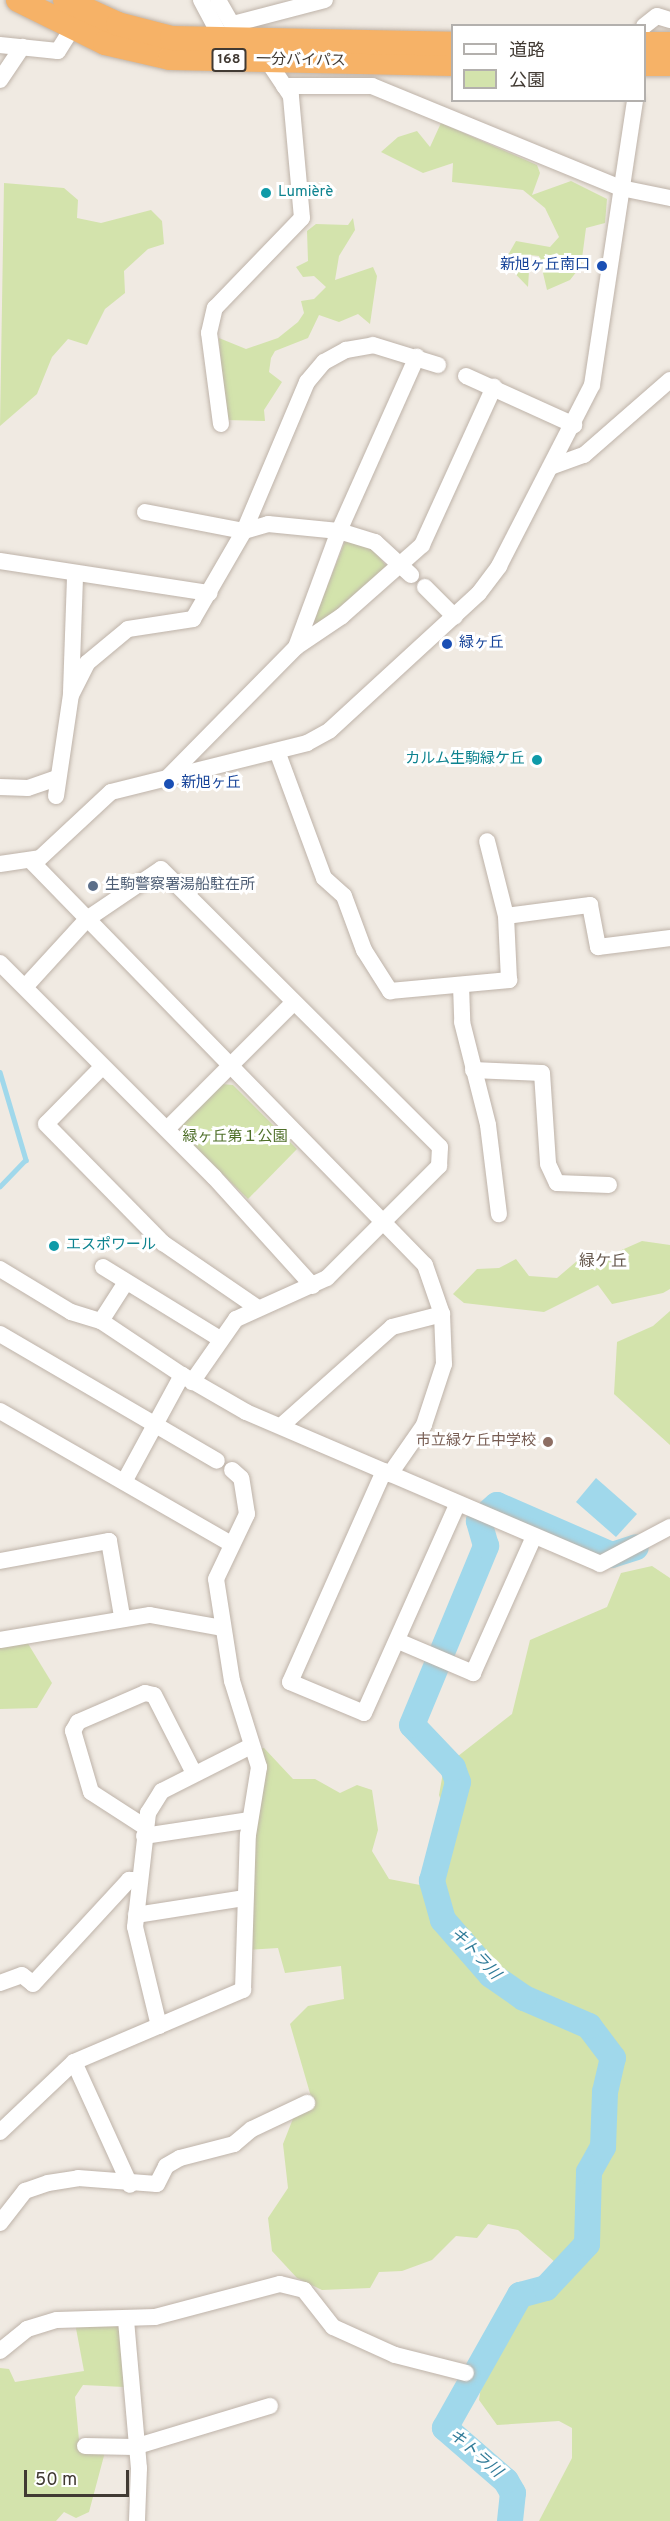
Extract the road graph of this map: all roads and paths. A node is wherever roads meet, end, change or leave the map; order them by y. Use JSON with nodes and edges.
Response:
{"nodes":[{"id":1,"x":18,"y":0,"type":"edge"},
{"id":2,"x":65,"y":0,"type":"edge"},
{"id":3,"x":218,"y":0,"type":"edge"},
{"id":4,"x":325,"y":0,"type":"edge"},
{"id":5,"x":205,"y":7,"type":"edge"},
{"id":6,"x":670,"y":20,"type":"edge"},
{"id":7,"x":646,"y":25,"type":"edge"},
{"id":8,"x":72,"y":29,"type":"junction"},
{"id":9,"x":231,"y":36,"type":"junction"},
{"id":10,"x":451,"y":44,"type":"edge"},
{"id":11,"x":646,"y":44,"type":"edge"},
{"id":12,"x":670,"y":44,"type":"edge"},
{"id":13,"x":0,"y":45,"type":"edge"},
{"id":14,"x":22,"y":47,"type":"junction"},
{"id":15,"x":267,"y":60,"type":"junction"},
{"id":16,"x":451,"y":64,"type":"edge"},
{"id":17,"x":646,"y":64,"type":"edge"},
{"id":18,"x":670,"y":64,"type":"edge"},
{"id":19,"x":0,"y":80,"type":"edge"},
{"id":20,"x":284,"y":86,"type":"junction"},
{"id":21,"x":635,"y":102,"type":"edge"},
{"id":22,"x":621,"y":188,"type":"junction"},
{"id":23,"x":670,"y":198,"type":"edge"},
{"id":24,"x":417,"y":357,"type":"junction"},
{"id":25,"x":438,"y":364,"type":"dead end"},
{"id":26,"x":466,"y":376,"type":"dead end"},
{"id":27,"x":670,"y":380,"type":"edge"},
{"id":28,"x":494,"y":387,"type":"junction"},
{"id":29,"x":221,"y":424,"type":"dead end"},
{"id":30,"x":574,"y":425,"type":"junction"},
{"id":31,"x":554,"y":466,"type":"junction"},
{"id":32,"x":145,"y":512,"type":"dead end"},
{"id":33,"x":244,"y":531,"type":"junction"},
{"id":34,"x":339,"y":531,"type":"junction"},
{"id":35,"x":0,"y":561,"type":"edge"},
{"id":36,"x":406,"y":570,"type":"junction"},
{"id":37,"x":75,"y":576,"type":"junction"},
{"id":38,"x":425,"y":587,"type":"dead end"},
{"id":39,"x":210,"y":593,"type":"junction"},
{"id":40,"x":455,"y":617,"type":"junction"},
{"id":41,"x":296,"y":647,"type":"junction"},
{"id":42,"x":71,"y":695,"type":"junction"},
{"id":43,"x":277,"y":751,"type":"junction"},
{"id":44,"x":169,"y":776,"type":"junction"},
{"id":45,"x":57,"y":778,"type":"junction"},
{"id":46,"x":0,"y":787,"type":"edge"},
{"id":47,"x":56,"y":796,"type":"dead end"},
{"id":48,"x":487,"y":841,"type":"dead end"},
{"id":49,"x":31,"y":861,"type":"junction"},
{"id":50,"x":0,"y":864,"type":"edge"},
{"id":51,"x":506,"y":916,"type":"junction"},
{"id":52,"x":87,"y":919,"type":"junction"},
{"id":53,"x":670,"y":938,"type":"edge"},
{"id":54,"x":0,"y":963,"type":"edge"},
{"id":55,"x":461,"y":985,"type":"junction"},
{"id":56,"x":25,"y":987,"type":"junction"},
{"id":57,"x":293,"y":1003,"type":"junction"},
{"id":58,"x":229,"y":1062,"type":"junction"},
{"id":59,"x":101,"y":1068,"type":"junction"},
{"id":60,"x":473,"y":1070,"type":"junction"},
{"id":61,"x":167,"y":1130,"type":"junction"},
{"id":62,"x":609,"y":1185,"type":"dead end"},
{"id":63,"x":499,"y":1214,"type":"dead end"},
{"id":64,"x":384,"y":1221,"type":"junction"},
{"id":65,"x":103,"y":1267,"type":"dead end"},
{"id":66,"x":0,"y":1269,"type":"edge"},
{"id":67,"x":126,"y":1282,"type":"junction"},
{"id":68,"x":313,"y":1286,"type":"junction"},
{"id":69,"x":255,"y":1306,"type":"junction"},
{"id":70,"x":442,"y":1314,"type":"junction"},
{"id":71,"x":101,"y":1321,"type":"junction"},
{"id":72,"x":0,"y":1334,"type":"edge"},
{"id":73,"x":220,"y":1339,"type":"junction"},
{"id":74,"x":187,"y":1379,"type":"junction"},
{"id":75,"x":0,"y":1411,"type":"edge"},
{"id":76,"x":153,"y":1425,"type":"junction"},
{"id":77,"x":281,"y":1426,"type":"junction"},
{"id":78,"x":387,"y":1472,"type":"junction"},
{"id":79,"x":124,"y":1482,"type":"junction"},
{"id":80,"x":457,"y":1505,"type":"junction"},
{"id":81,"x":670,"y":1527,"type":"edge"},
{"id":82,"x":532,"y":1539,"type":"junction"},
{"id":83,"x":230,"y":1543,"type":"junction"},
{"id":84,"x":0,"y":1561,"type":"edge"},
{"id":85,"x":122,"y":1616,"type":"junction"},
{"id":86,"x":222,"y":1628,"type":"junction"},
{"id":87,"x":0,"y":1640,"type":"edge"},
{"id":88,"x":398,"y":1641,"type":"junction"},
{"id":89,"x":249,"y":1748,"type":"junction"},
{"id":90,"x":194,"y":1773,"type":"junction"},
{"id":91,"x":250,"y":1820,"type":"junction"},
{"id":92,"x":145,"y":1832,"type":"junction"},
{"id":93,"x":138,"y":1880,"type":"junction"},
{"id":94,"x":244,"y":1898,"type":"junction"},
{"id":95,"x":136,"y":1915,"type":"junction"},
{"id":96,"x":0,"y":1983,"type":"edge"},
{"id":97,"x":159,"y":2026,"type":"junction"},
{"id":98,"x":74,"y":2062,"type":"junction"},
{"id":99,"x":307,"y":2103,"type":"dead end"},
{"id":100,"x":0,"y":2132,"type":"edge"},
{"id":101,"x":130,"y":2185,"type":"junction"},
{"id":102,"x":0,"y":2223,"type":"edge"},
{"id":103,"x":126,"y":2320,"type":"junction"},
{"id":104,"x":0,"y":2351,"type":"edge"},
{"id":105,"x":466,"y":2373,"type":"dead end"},
{"id":106,"x":270,"y":2406,"type":"dead end"},
{"id":107,"x":85,"y":2446,"type":"dead end"},
{"id":108,"x":134,"y":2447,"type":"junction"},
{"id":109,"x":137,"y":2521,"type":"edge"}],
"edges":[{"from":1,"to":8,"type":"highway","name":"一分バイパス","number":"168"},
{"from":2,"to":9,"type":"highway","name":"一分バイパス","number":"168"},
{"from":3,"to":9,"type":"street"},
{"from":4,"to":9,"type":"street"},
{"from":5,"to":9,"type":"street"},
{"from":6,"to":7,"type":"street"},
{"from":8,"to":9,"type":"highway","name":"一分バイパス","number":"168"},
{"from":8,"to":14,"type":"street"},
{"from":9,"to":10,"type":"highway","name":"一分バイパス","number":"168"},
{"from":9,"to":15,"type":"highway","name":"一分バイパス","number":"168"},
{"from":11,"to":12,"type":"highway"},
{"from":13,"to":14,"type":"street"},
{"from":14,"to":19,"type":"street"},
{"from":15,"to":16,"type":"highway","name":"一分バイパス","number":"168"},
{"from":15,"to":20,"type":"street"},
{"from":17,"to":18,"type":"highway"},
{"from":20,"to":22,"type":"street"},
{"from":20,"to":29,"type":"street"},
{"from":21,"to":22,"type":"street"},
{"from":22,"to":23,"type":"street"},
{"from":22,"to":30,"type":"street"},
{"from":24,"to":25,"type":"street"},
{"from":24,"to":33,"type":"street"},
{"from":24,"to":34,"type":"street"},
{"from":26,"to":28,"type":"street"},
{"from":27,"to":31,"type":"street"},
{"from":28,"to":30,"type":"street"},
{"from":28,"to":36,"type":"street"},
{"from":30,"to":31,"type":"street"},
{"from":31,"to":40,"type":"street"},
{"from":32,"to":33,"type":"street"},
{"from":33,"to":34,"type":"street"},
{"from":33,"to":39,"type":"street"},
{"from":34,"to":36,"type":"street"},
{"from":34,"to":41,"type":"street"},
{"from":35,"to":37,"type":"street"},
{"from":36,"to":41,"type":"street"},
{"from":37,"to":39,"type":"street"},
{"from":37,"to":42,"type":"street"},
{"from":38,"to":40,"type":"street"},
{"from":39,"to":42,"type":"street"},
{"from":40,"to":43,"type":"street"},
{"from":41,"to":44,"type":"street"},
{"from":42,"to":45,"type":"street"},
{"from":43,"to":44,"type":"street"},
{"from":43,"to":55,"type":"street"},
{"from":44,"to":49,"type":"street"},
{"from":45,"to":46,"type":"street"},
{"from":45,"to":47,"type":"street"},
{"from":48,"to":51,"type":"street"},
{"from":49,"to":50,"type":"street"},
{"from":49,"to":52,"type":"street"},
{"from":51,"to":53,"type":"street"},
{"from":51,"to":55,"type":"street"},
{"from":52,"to":56,"type":"street"},
{"from":52,"to":57,"type":"street"},
{"from":52,"to":58,"type":"street"},
{"from":54,"to":56,"type":"street"},
{"from":55,"to":60,"type":"street"},
{"from":56,"to":59,"type":"street"},
{"from":57,"to":58,"type":"street"},
{"from":57,"to":64,"type":"street"},
{"from":58,"to":61,"type":"street"},
{"from":58,"to":64,"type":"street"},
{"from":59,"to":61,"type":"street"},
{"from":59,"to":69,"type":"street"},
{"from":60,"to":62,"type":"street"},
{"from":60,"to":63,"type":"street"},
{"from":61,"to":68,"type":"street"},
{"from":64,"to":68,"type":"street"},
{"from":64,"to":70,"type":"street"},
{"from":65,"to":67,"type":"street"},
{"from":66,"to":71,"type":"street"},
{"from":67,"to":71,"type":"street"},
{"from":67,"to":73,"type":"street"},
{"from":68,"to":69,"type":"street"},
{"from":69,"to":73,"type":"street"},
{"from":70,"to":77,"type":"street"},
{"from":70,"to":78,"type":"street"},
{"from":71,"to":74,"type":"street"},
{"from":72,"to":76,"type":"street"},
{"from":73,"to":74,"type":"street"},
{"from":74,"to":76,"type":"street"},
{"from":74,"to":77,"type":"street"},
{"from":75,"to":79,"type":"street"},
{"from":76,"to":79,"type":"street"},
{"from":76,"to":83,"type":"street"},
{"from":77,"to":78,"type":"street"},
{"from":78,"to":80,"type":"street"},
{"from":78,"to":88,"type":"street"},
{"from":79,"to":83,"type":"street"},
{"from":80,"to":82,"type":"street"},
{"from":80,"to":88,"type":"street"},
{"from":81,"to":82,"type":"street"},
{"from":82,"to":88,"type":"street"},
{"from":83,"to":86,"type":"street"},
{"from":84,"to":85,"type":"street"},
{"from":85,"to":86,"type":"street"},
{"from":85,"to":87,"type":"street"},
{"from":86,"to":89,"type":"street"},
{"from":89,"to":90,"type":"street"},
{"from":89,"to":91,"type":"street"},
{"from":90,"to":92,"type":"street"},
{"from":90,"to":92,"type":"street"},
{"from":91,"to":92,"type":"street"},
{"from":91,"to":94,"type":"street"},
{"from":92,"to":93,"type":"street"},
{"from":93,"to":95,"type":"street"},
{"from":93,"to":96,"type":"street"},
{"from":94,"to":95,"type":"street"},
{"from":94,"to":97,"type":"street"},
{"from":95,"to":97,"type":"street"},
{"from":97,"to":98,"type":"street"},
{"from":98,"to":100,"type":"street"},
{"from":98,"to":101,"type":"street"},
{"from":99,"to":101,"type":"street"},
{"from":101,"to":102,"type":"street"},
{"from":103,"to":104,"type":"street"},
{"from":103,"to":105,"type":"street"},
{"from":103,"to":108,"type":"street"},
{"from":106,"to":108,"type":"street"},
{"from":107,"to":108,"type":"street"},
{"from":108,"to":109,"type":"street"}]}
